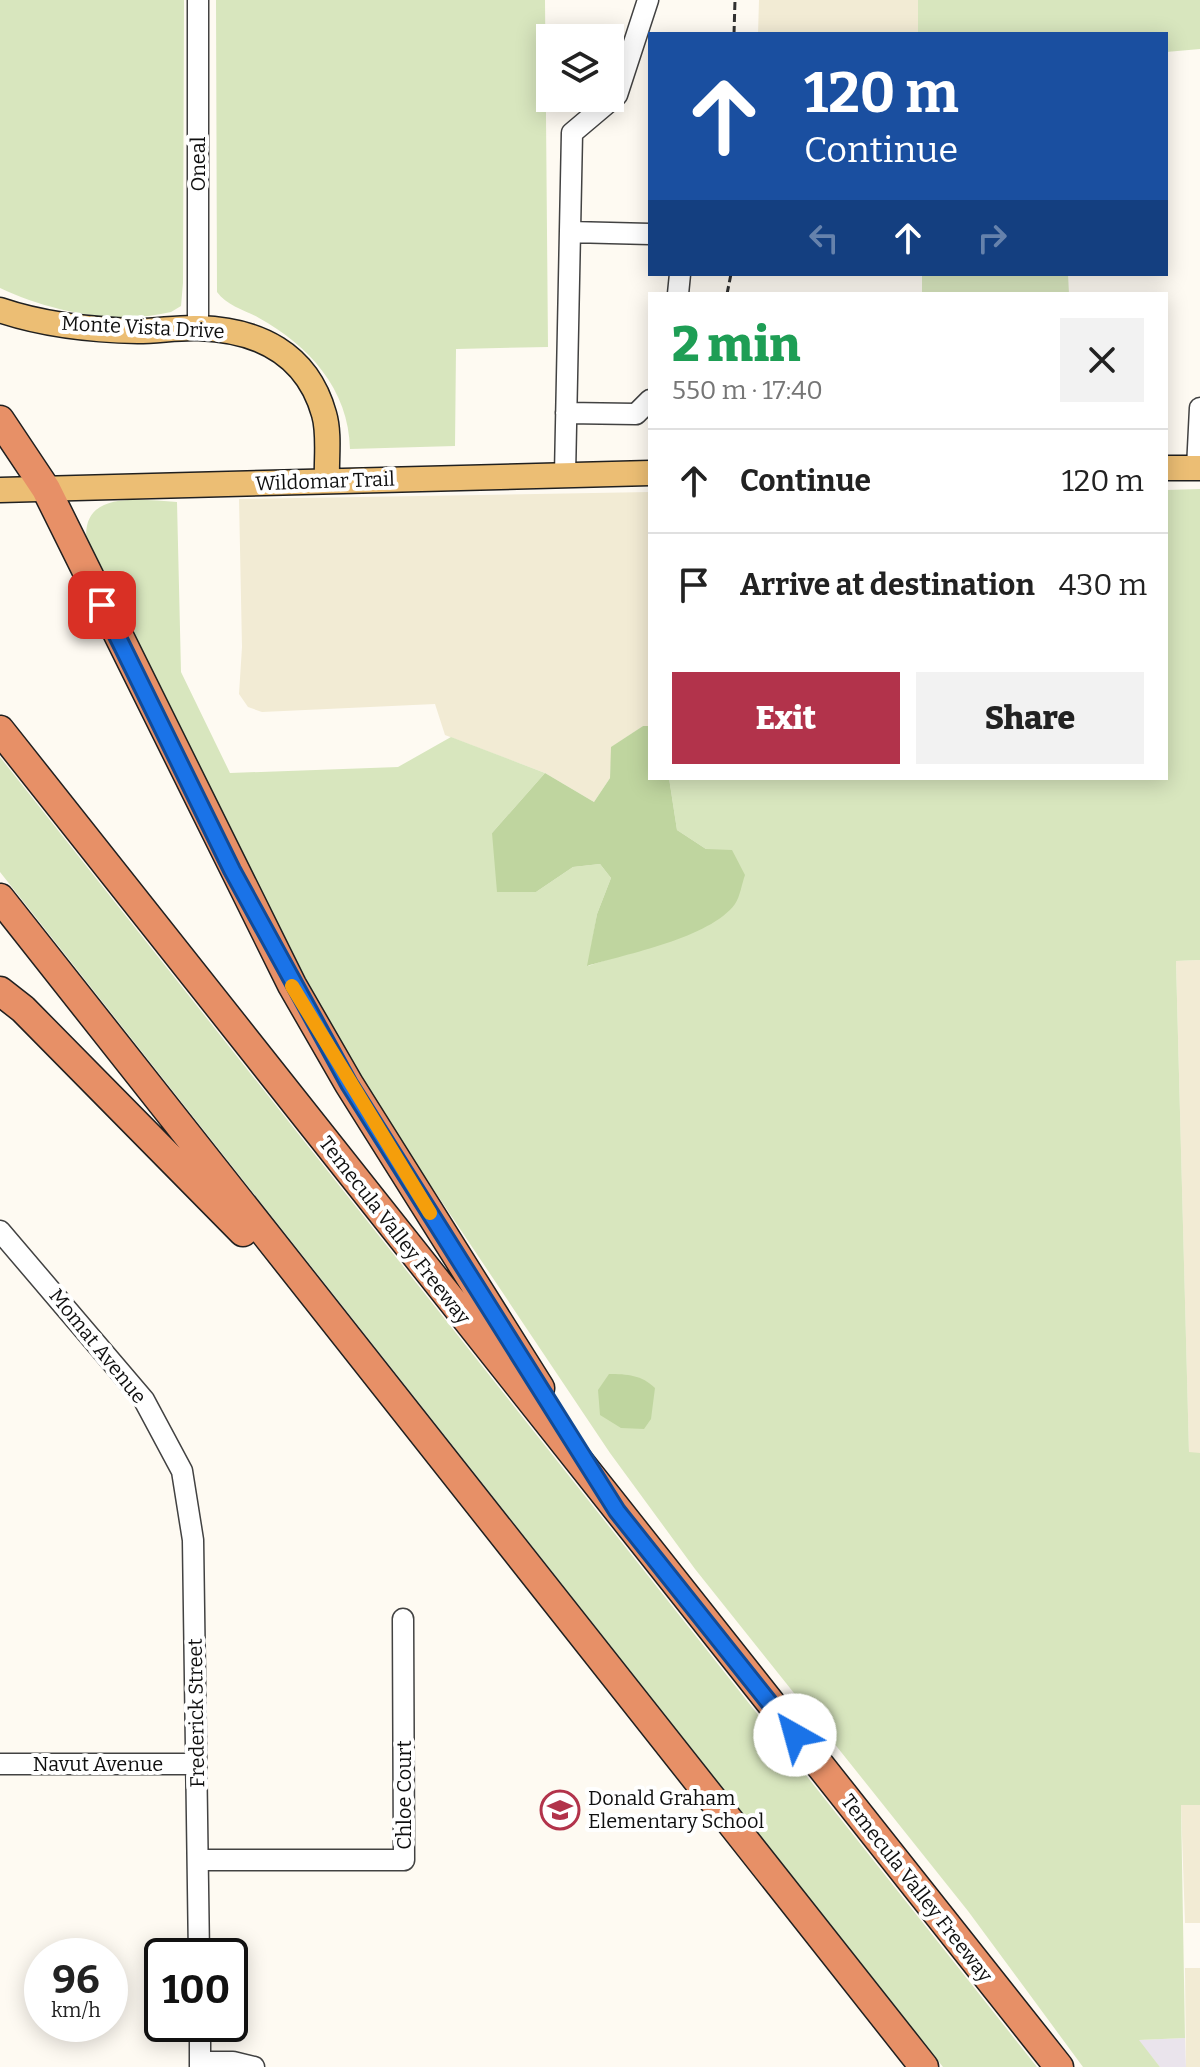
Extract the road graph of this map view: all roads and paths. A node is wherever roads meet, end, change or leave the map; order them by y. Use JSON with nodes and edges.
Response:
{"nodes":[{"id":1,"x":198,"y":0,"type":"edge"},
{"id":2,"x":648,"y":0,"type":"edge"},
{"id":3,"x":735,"y":0,"type":"edge"},
{"id":4,"x":734,"y":32,"type":"edge"},
{"id":5,"x":570,"y":232,"type":"junction"},
{"id":6,"x":648,"y":234,"type":"edge"},
{"id":7,"x":0,"y":310,"type":"edge"},
{"id":8,"x":198,"y":328,"type":"junction"},
{"id":9,"x":648,"y":402,"type":"edge"},
{"id":10,"x":1200,"y":408,"type":"edge"},
{"id":11,"x":566,"y":413,"type":"junction"},
{"id":12,"x":0,"y":420,"type":"edge"},
{"id":13,"x":1168,"y":468,"type":"edge"},
{"id":14,"x":1198,"y":468,"type":"edge"},
{"id":15,"x":648,"y":473,"type":"edge"},
{"id":16,"x":565,"y":475,"type":"junction"},
{"id":17,"x":327,"y":481,"type":"junction"},
{"id":18,"x":46,"y":489,"type":"junction"},
{"id":19,"x":0,"y":490,"type":"edge"},
{"id":20,"x":0,"y":730,"type":"edge"},
{"id":21,"x":0,"y":898,"type":"edge"},
{"id":22,"x":0,"y":991,"type":"edge"},
{"id":23,"x":0,"y":1231,"type":"edge"},
{"id":24,"x":337,"y":1327,"type":"junction"},
{"id":25,"x":182,"y":1471,"type":"joint"},
{"id":26,"x":617,"y":1511,"type":"junction"},
{"id":27,"x":403,"y":1619,"type":"dead end"},
{"id":28,"x":0,"y":1764,"type":"edge"},
{"id":29,"x":196,"y":1764,"type":"junction"},
{"id":30,"x":198,"y":1860,"type":"junction"},
{"id":31,"x":199,"y":1938,"type":"edge"},
{"id":32,"x":200,"y":2042,"type":"edge"},
{"id":33,"x":200,"y":2064,"type":"edge"},
{"id":34,"x":254,"y":2067,"type":"edge"},
{"id":35,"x":924,"y":2067,"type":"edge"},
{"id":36,"x":1059,"y":2067,"type":"edge"}],
"edges":[{"from":1,"to":8,"type":"street","name":"Oneal"},
{"from":2,"to":5,"type":"street"},
{"from":3,"to":4,"type":"path"},
{"from":5,"to":6,"type":"street"},
{"from":5,"to":11,"type":"street"},
{"from":7,"to":8,"type":"main road","name":"Monte Vista Drive"},
{"from":8,"to":17,"type":"main road","name":"Monte Vista Drive"},
{"from":9,"to":11,"type":"street"},
{"from":10,"to":14,"type":"street"},
{"from":11,"to":16,"type":"street"},
{"from":12,"to":18,"type":"highway"},
{"from":13,"to":14,"type":"main road"},
{"from":15,"to":16,"type":"main road","name":"Wildomar Trail"},
{"from":16,"to":17,"type":"main road","name":"Wildomar Trail"},
{"from":17,"to":18,"type":"main road","name":"Wildomar Trail"},
{"from":18,"to":19,"type":"main road","name":"Wildomar Trail"},
{"from":18,"to":26,"type":"highway"},
{"from":20,"to":26,"type":"highway","name":"Temecula Valley Freeway"},
{"from":21,"to":24,"type":"highway"},
{"from":22,"to":24,"type":"highway"},
{"from":23,"to":25,"type":"street","name":"Momat Avenue"},
{"from":24,"to":35,"type":"highway"},
{"from":25,"to":29,"type":"street","name":"Frederick Street"},
{"from":26,"to":36,"type":"highway","name":"Temecula Valley Freeway"},
{"from":27,"to":30,"type":"street","name":"Chloe Court"},
{"from":28,"to":29,"type":"street","name":"Navut Avenue"},
{"from":29,"to":30,"type":"street","name":"Frederick Street"},
{"from":30,"to":31,"type":"street","name":"Frederick Street"},
{"from":32,"to":33,"type":"street"},
{"from":33,"to":34,"type":"street"}]}
